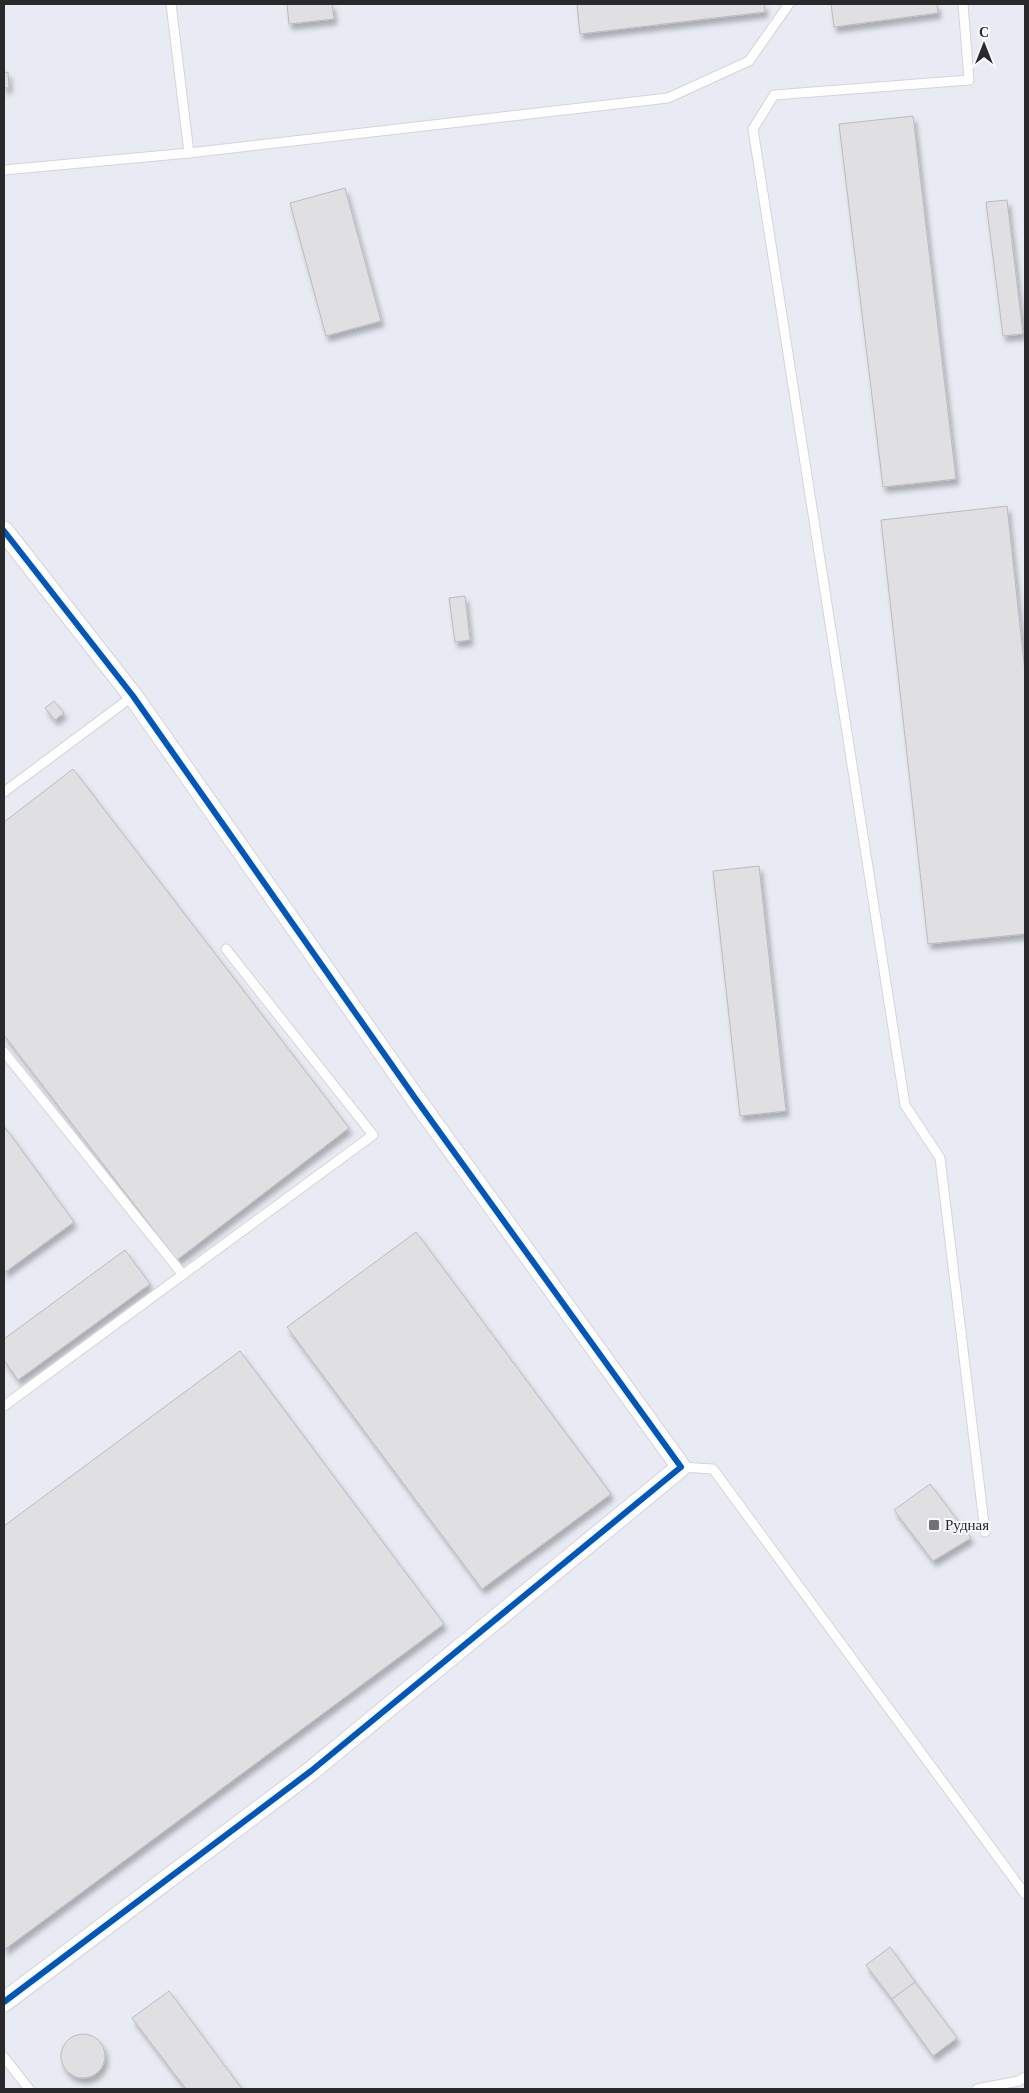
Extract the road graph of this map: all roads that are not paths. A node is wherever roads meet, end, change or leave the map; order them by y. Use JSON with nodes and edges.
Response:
{"nodes":[{"id":1,"x":172,"y":4,"type":"edge"},
{"id":2,"x":789,"y":4,"type":"edge"},
{"id":3,"x":963,"y":4,"type":"edge"},
{"id":4,"x":189,"y":153,"type":"junction"},
{"id":5,"x":4,"y":170,"type":"edge"},
{"id":6,"x":4,"y":531,"type":"edge"},
{"id":7,"x":133,"y":696,"type":"junction"},
{"id":8,"x":4,"y":792,"type":"edge"},
{"id":9,"x":226,"y":949,"type":"dead end"},
{"id":10,"x":4,"y":1052,"type":"edge"},
{"id":11,"x":183,"y":1275,"type":"junction"},
{"id":12,"x":4,"y":1406,"type":"edge"},
{"id":13,"x":682,"y":1467,"type":"junction"},
{"id":14,"x":985,"y":1532,"type":"dead end"},
{"id":15,"x":1025,"y":1894,"type":"edge"},
{"id":16,"x":4,"y":2002,"type":"edge"},
{"id":17,"x":4,"y":2058,"type":"edge"},
{"id":18,"x":1025,"y":2077,"type":"edge"},
{"id":19,"x":29,"y":2089,"type":"edge"},
{"id":20,"x":977,"y":2089,"type":"edge"}],
"edges":[{"from":1,"to":4,"type":"lane"},
{"from":2,"to":4,"type":"lane"},
{"from":3,"to":14,"type":"lane"},
{"from":4,"to":5,"type":"lane"},
{"from":6,"to":7,"type":"street"},
{"from":7,"to":8,"type":"lane"},
{"from":7,"to":13,"type":"street"},
{"from":9,"to":11,"type":"lane"},
{"from":10,"to":11,"type":"lane"},
{"from":11,"to":12,"type":"lane"},
{"from":13,"to":15,"type":"lane"},
{"from":13,"to":16,"type":"street"},
{"from":17,"to":19,"type":"lane"},
{"from":18,"to":20,"type":"lane"}]}
